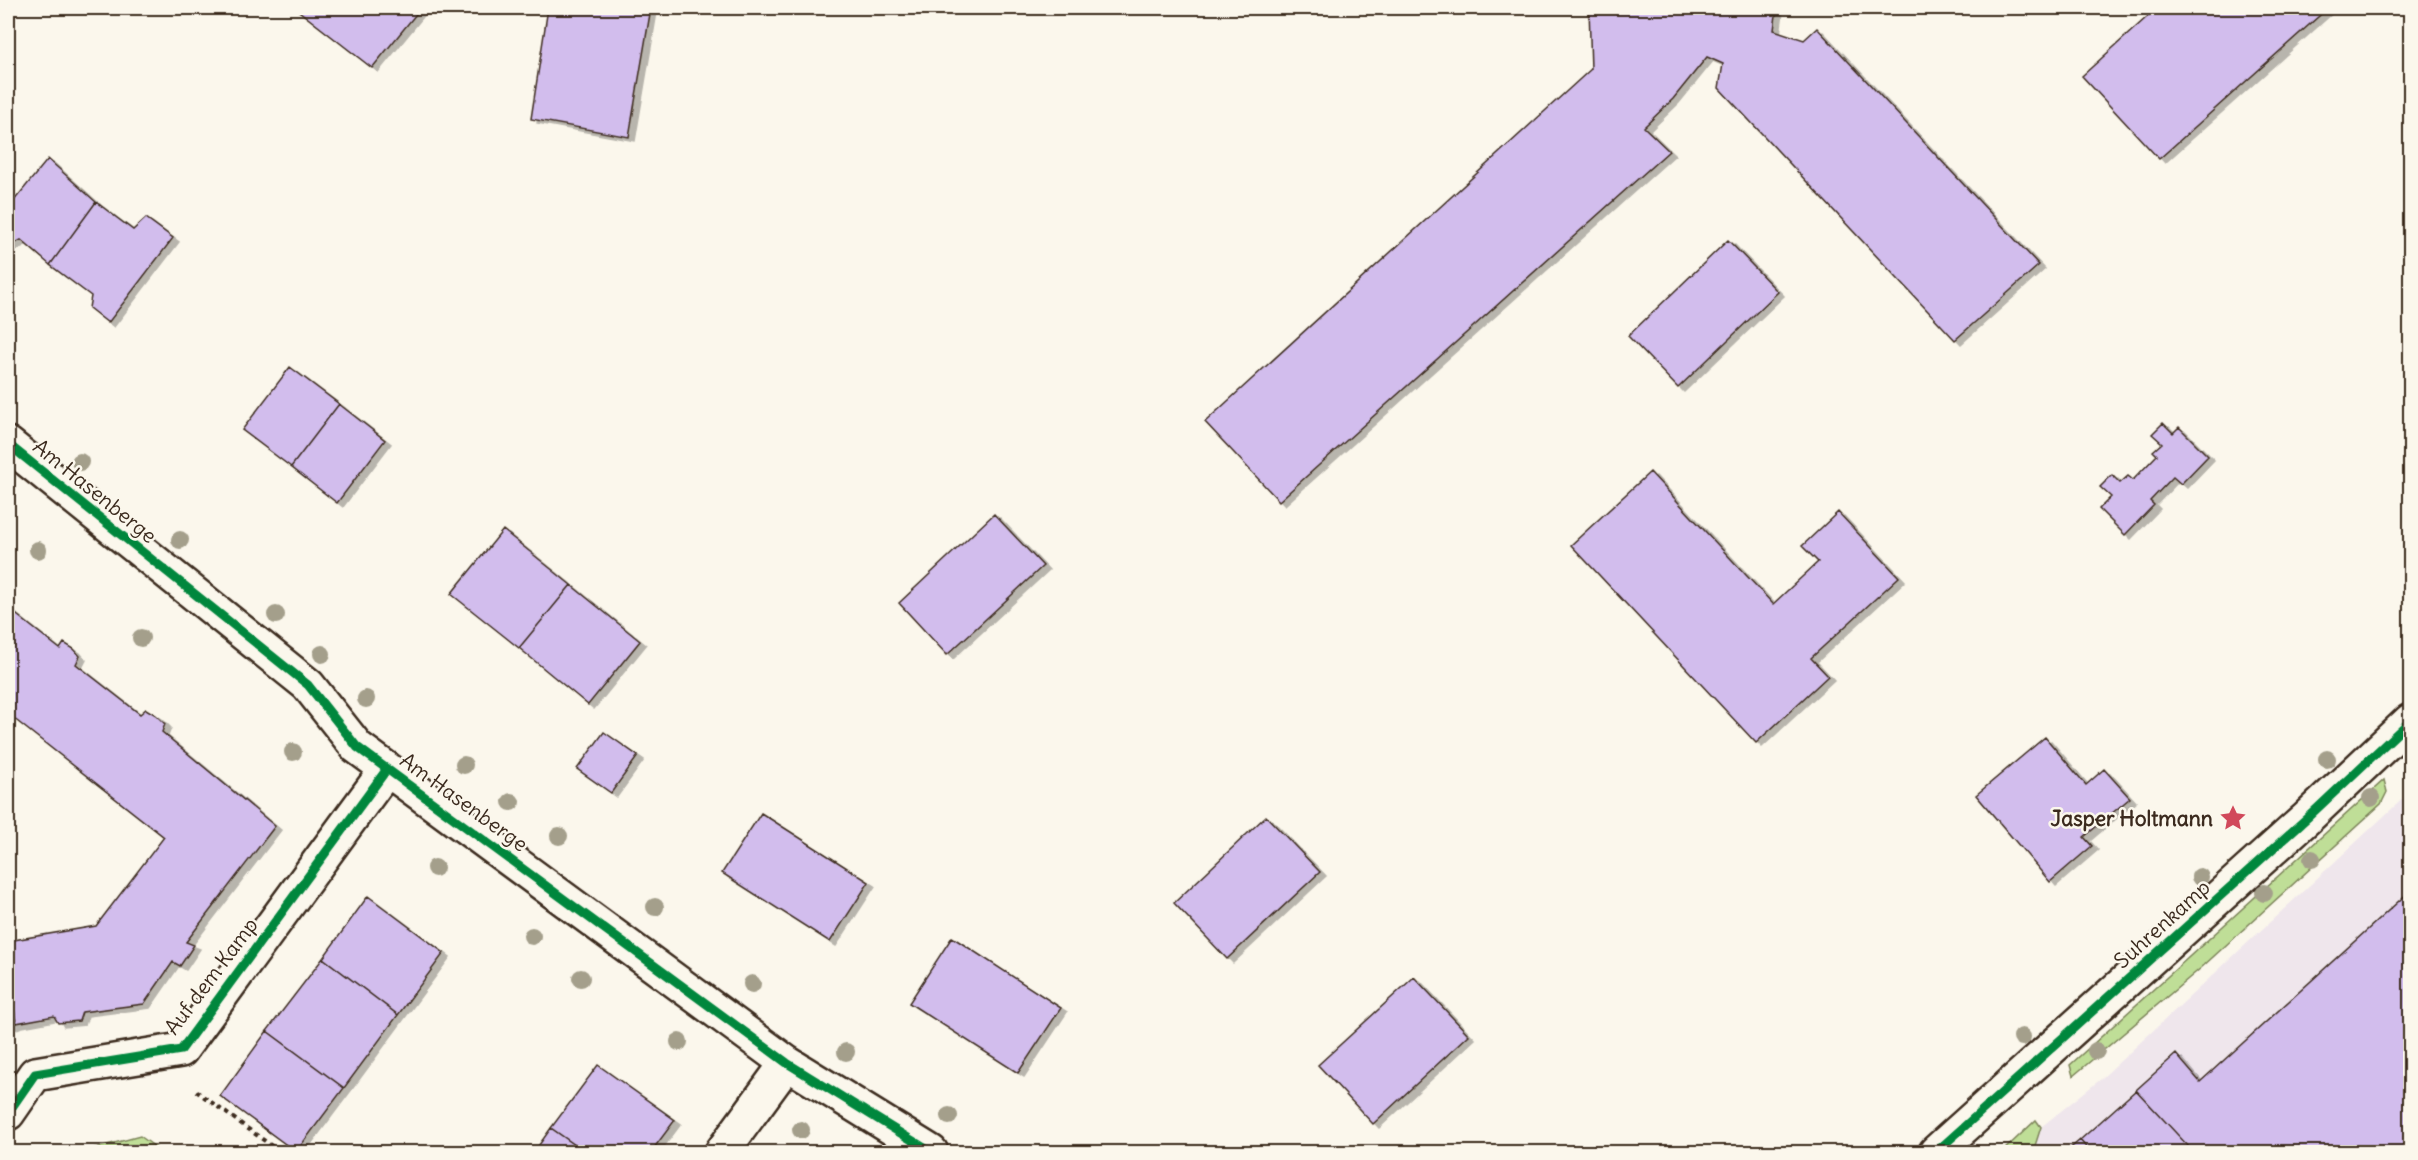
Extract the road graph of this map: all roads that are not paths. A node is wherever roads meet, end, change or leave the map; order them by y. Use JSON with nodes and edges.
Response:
{"nodes":[{"id":1,"x":8,"y":444,"type":"edge"},
{"id":2,"x":2410,"y":721,"type":"edge"},
{"id":3,"x":387,"y":769,"type":"junction"},
{"id":4,"x":787,"y":1063,"type":"junction"},
{"id":5,"x":8,"y":1113,"type":"edge"},
{"id":6,"x":722,"y":1152,"type":"edge"},
{"id":7,"x":931,"y":1152,"type":"edge"},
{"id":8,"x":1936,"y":1152,"type":"edge"}],
"edges":[{"from":1,"to":3,"type":"street","name":"Am Hasenberge"},
{"from":2,"to":8,"type":"street","name":"Suhrenkamp"},
{"from":3,"to":4,"type":"street","name":"Am Hasenberge"},
{"from":3,"to":5,"type":"street","name":"Auf dem Kamp"},
{"from":4,"to":6,"type":"street"},
{"from":4,"to":7,"type":"street","name":"Am Hasenberge"}]}
